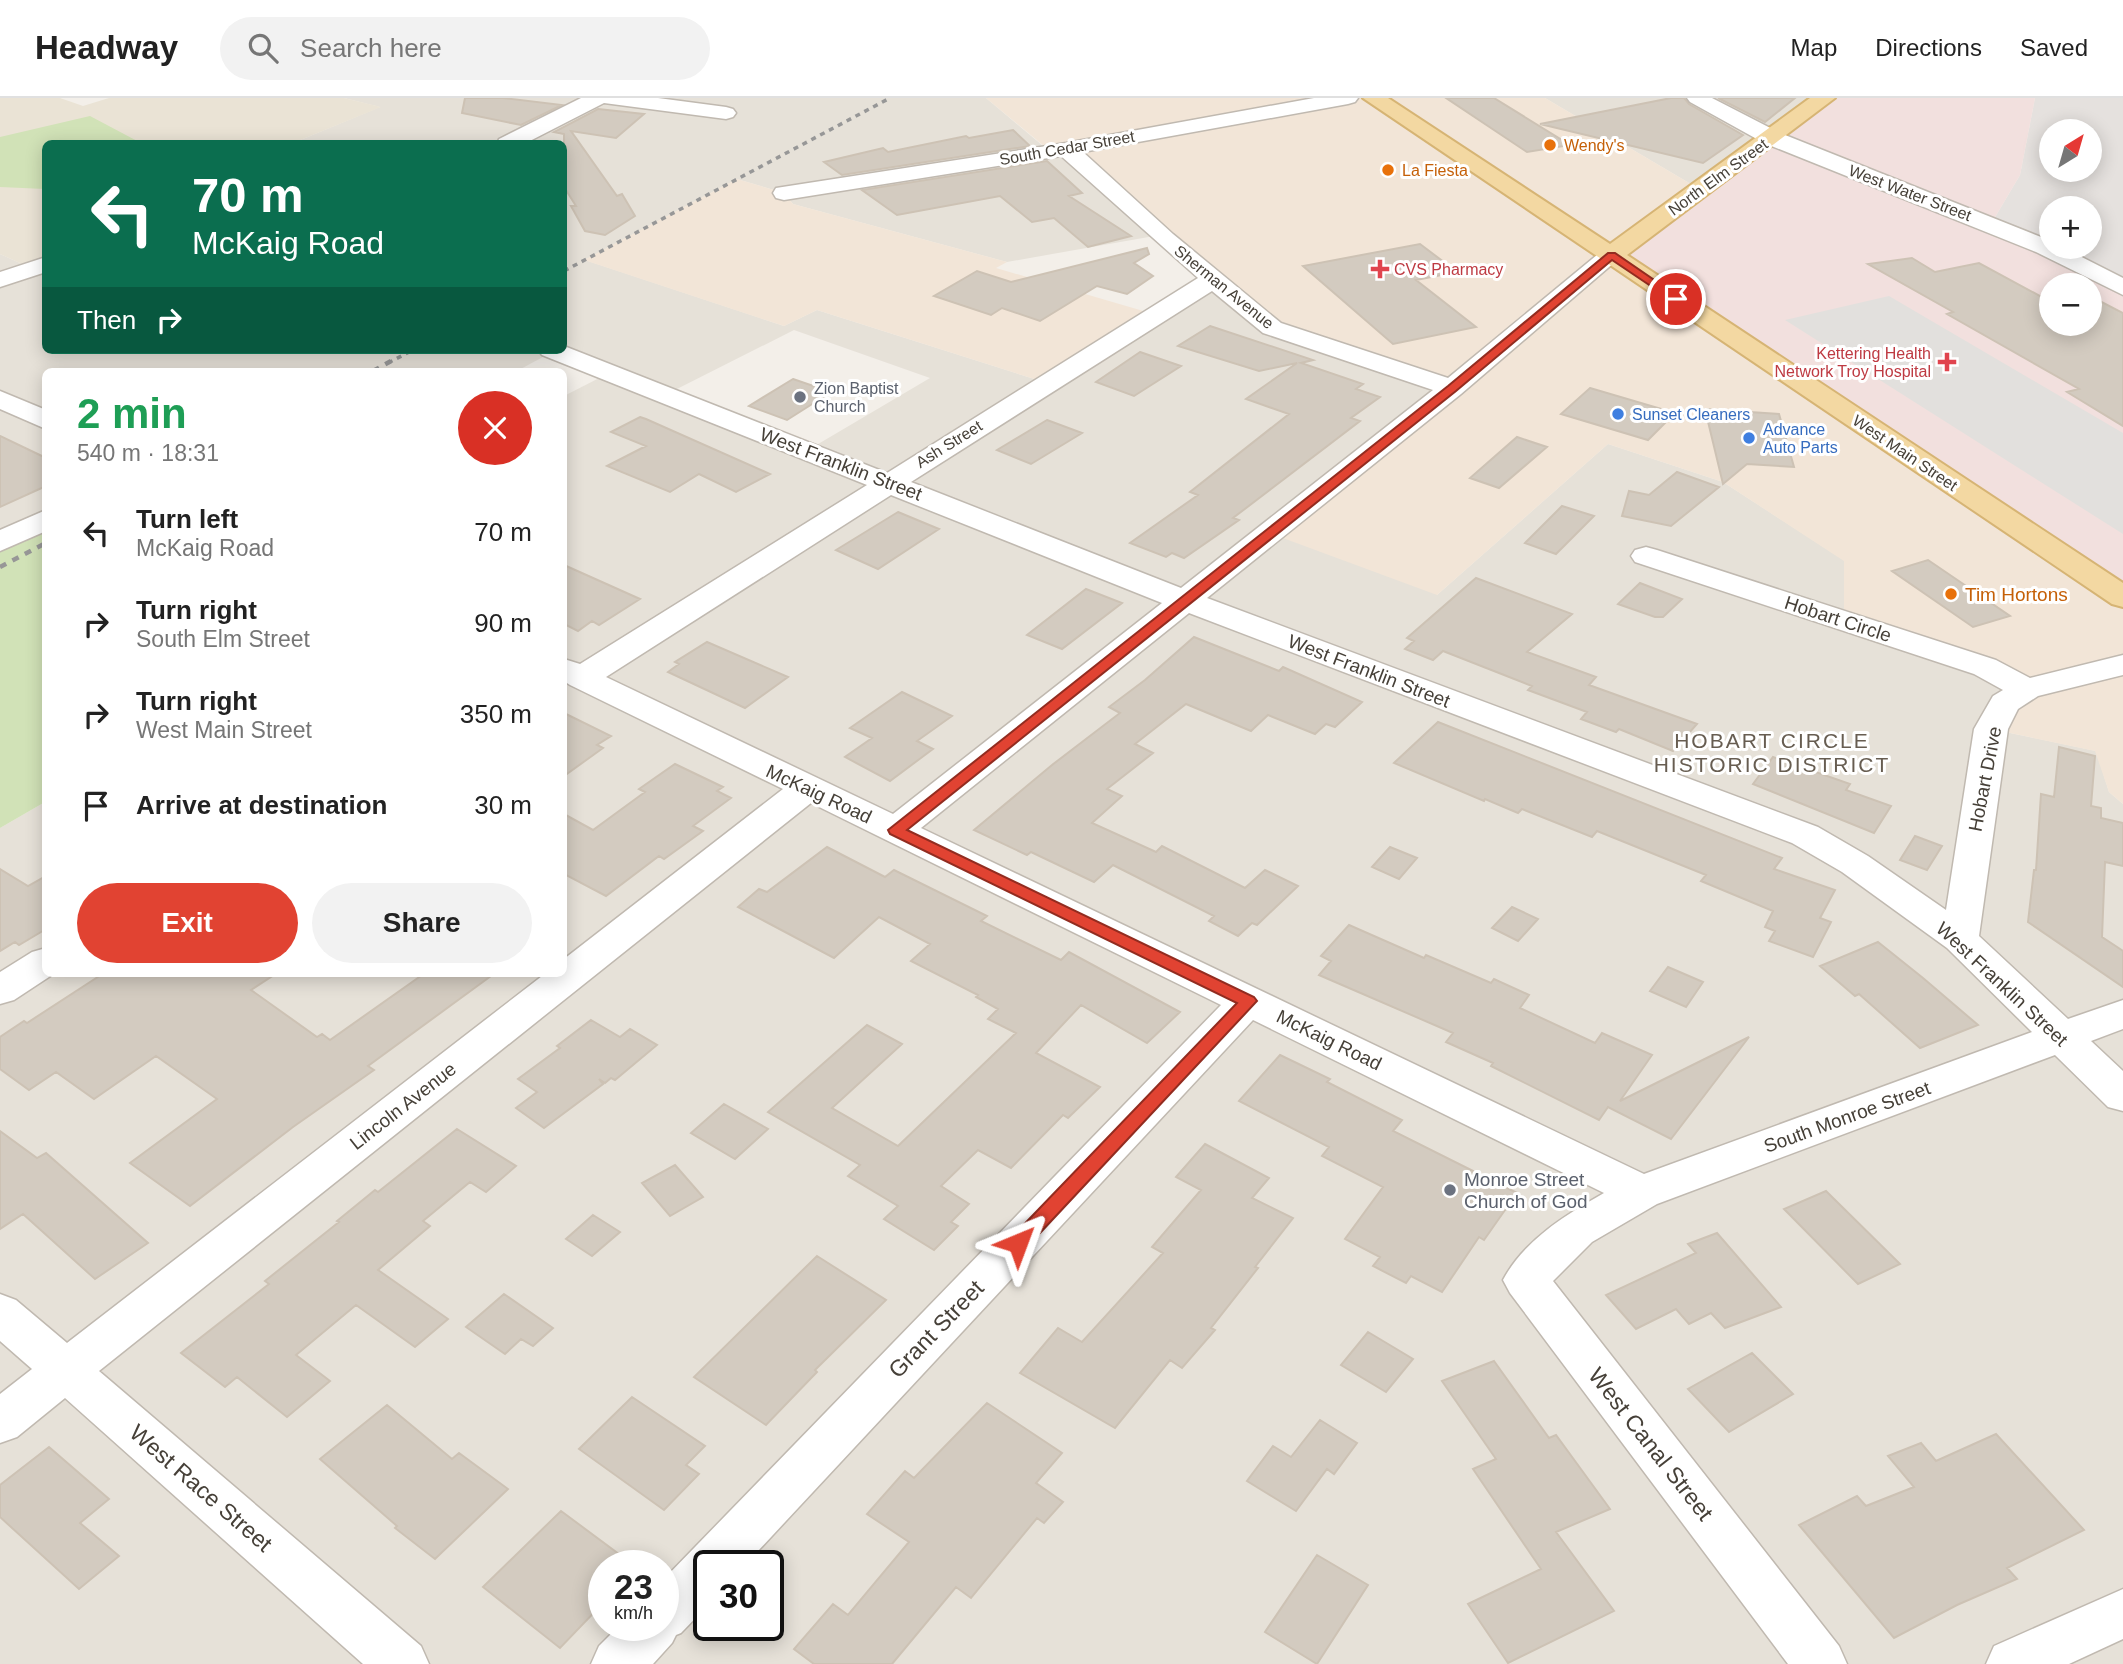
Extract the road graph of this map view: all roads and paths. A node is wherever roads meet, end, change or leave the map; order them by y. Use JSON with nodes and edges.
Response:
{"nodes":[{"id":1,"x":597,"y":98,"type":"edge"},
{"id":2,"x":610,"y":98,"type":"edge"},
{"id":3,"x":1348,"y":98,"type":"edge"},
{"id":4,"x":1374,"y":98,"type":"edge"},
{"id":5,"x":1697,"y":98,"type":"edge"},
{"id":6,"x":1824,"y":98,"type":"edge"},
{"id":7,"x":726,"y":113,"type":"dead end"},
{"id":8,"x":1772,"y":138,"type":"junction"},
{"id":9,"x":515,"y":140,"type":"edge"},
{"id":10,"x":1066,"y":149,"type":"junction"},
{"id":11,"x":785,"y":193,"type":"dead end"},
{"id":12,"x":1611,"y":255,"type":"junction"},
{"id":13,"x":42,"y":265,"type":"edge"},
{"id":14,"x":0,"y":280,"type":"edge"},
{"id":15,"x":1212,"y":280,"type":"junction"},
{"id":16,"x":2123,"y":288,"type":"edge"},
{"id":17,"x":561,"y":354,"type":"edge"},
{"id":18,"x":1452,"y":388,"type":"junction"},
{"id":19,"x":0,"y":399,"type":"edge"},
{"id":20,"x":42,"y":419,"type":"edge"},
{"id":21,"x":889,"y":482,"type":"junction"},
{"id":22,"x":42,"y":521,"type":"edge"},
{"id":23,"x":0,"y":542,"type":"edge"},
{"id":24,"x":1646,"y":556,"type":"dead end"},
{"id":25,"x":2123,"y":597,"type":"edge"},
{"id":26,"x":1183,"y":600,"type":"junction"},
{"id":27,"x":2123,"y":665,"type":"edge"},
{"id":28,"x":573,"y":674,"type":"edge"},
{"id":29,"x":2026,"y":689,"type":"junction"},
{"id":30,"x":806,"y":789,"type":"junction"},
{"id":31,"x":896,"y":830,"type":"junction"},
{"id":32,"x":1960,"y":939,"type":"junction"},
{"id":33,"x":42,"y":964,"type":"edge"},
{"id":34,"x":567,"y":977,"type":"edge"},
{"id":35,"x":567,"y":977,"type":"edge"},
{"id":36,"x":0,"y":990,"type":"edge"},
{"id":37,"x":1248,"y":1001,"type":"junction"},
{"id":38,"x":2123,"y":1014,"type":"edge"},
{"id":39,"x":2060,"y":1038,"type":"junction"},
{"id":40,"x":2123,"y":1096,"type":"edge"},
{"id":41,"x":1642,"y":1192,"type":"junction"},
{"id":42,"x":1576,"y":1230,"type":"joint"},
{"id":43,"x":0,"y":1313,"type":"edge"},
{"id":44,"x":66,"y":1370,"type":"junction"},
{"id":45,"x":0,"y":1422,"type":"edge"},
{"id":46,"x":726,"y":1550,"type":"edge"},
{"id":47,"x":693,"y":1585,"type":"edge"},
{"id":48,"x":679,"y":1599,"type":"edge"},
{"id":49,"x":2123,"y":1613,"type":"edge"},
{"id":50,"x":640,"y":1641,"type":"edge"},
{"id":51,"x":402,"y":1664,"type":"edge"},
{"id":52,"x":618,"y":1664,"type":"edge"},
{"id":53,"x":1820,"y":1664,"type":"edge"},
{"id":54,"x":2013,"y":1664,"type":"edge"}],
"edges":[{"from":1,"to":9,"type":"street"},
{"from":2,"to":7,"type":"street"},
{"from":3,"to":10,"type":"street","name":"South Cedar Street"},
{"from":4,"to":12,"type":"main road","name":"West Main Street"},
{"from":5,"to":8,"type":"street","name":"West Water Street"},
{"from":6,"to":8,"type":"main road","name":"North Elm Street"},
{"from":8,"to":12,"type":"main road","name":"North Elm Street"},
{"from":8,"to":16,"type":"street","name":"West Water Street"},
{"from":10,"to":11,"type":"street","name":"South Cedar Street"},
{"from":10,"to":15,"type":"street","name":"Sherman Avenue"},
{"from":12,"to":18,"type":"street"},
{"from":12,"to":25,"type":"main road","name":"West Main Street"},
{"from":13,"to":14,"type":"street"},
{"from":15,"to":18,"type":"street","name":"Sherman Avenue"},
{"from":15,"to":21,"type":"street","name":"Ash Street"},
{"from":17,"to":21,"type":"street","name":"West Franklin Street"},
{"from":18,"to":26,"type":"street"},
{"from":19,"to":20,"type":"street"},
{"from":21,"to":26,"type":"street","name":"West Franklin Street"},
{"from":21,"to":28,"type":"street","name":"Ash Street"},
{"from":22,"to":23,"type":"street"},
{"from":24,"to":29,"type":"street","name":"Hobart Circle"},
{"from":26,"to":31,"type":"street"},
{"from":26,"to":32,"type":"street","name":"West Franklin Street"},
{"from":27,"to":29,"type":"street","name":"Hobart Drive"},
{"from":28,"to":30,"type":"street","name":"McKaig Road"},
{"from":29,"to":32,"type":"street","name":"Hobart Drive"},
{"from":30,"to":31,"type":"street","name":"McKaig Road"},
{"from":30,"to":34,"type":"street","name":"Lincoln Avenue"},
{"from":31,"to":37,"type":"street","name":"McKaig Road"},
{"from":32,"to":39,"type":"street","name":"West Franklin Street"},
{"from":33,"to":36,"type":"street"},
{"from":35,"to":44,"type":"street","name":"Lincoln Avenue"},
{"from":37,"to":41,"type":"street","name":"McKaig Road"},
{"from":37,"to":46,"type":"street","name":"Grant Street"},
{"from":38,"to":39,"type":"street","name":"South Monroe Street"},
{"from":39,"to":40,"type":"street","name":"West Franklin Street"},
{"from":39,"to":41,"type":"street","name":"South Monroe Street"},
{"from":41,"to":42,"type":"street","name":"South Monroe Street"},
{"from":42,"to":53,"type":"street","name":"West Canal Street"},
{"from":43,"to":44,"type":"street","name":"West Race Street"},
{"from":44,"to":45,"type":"street","name":"Lincoln Avenue"},
{"from":44,"to":51,"type":"street","name":"West Race Street"},
{"from":47,"to":48,"type":"street","name":"Grant Street"},
{"from":49,"to":54,"type":"street"},
{"from":50,"to":52,"type":"street"}]}
